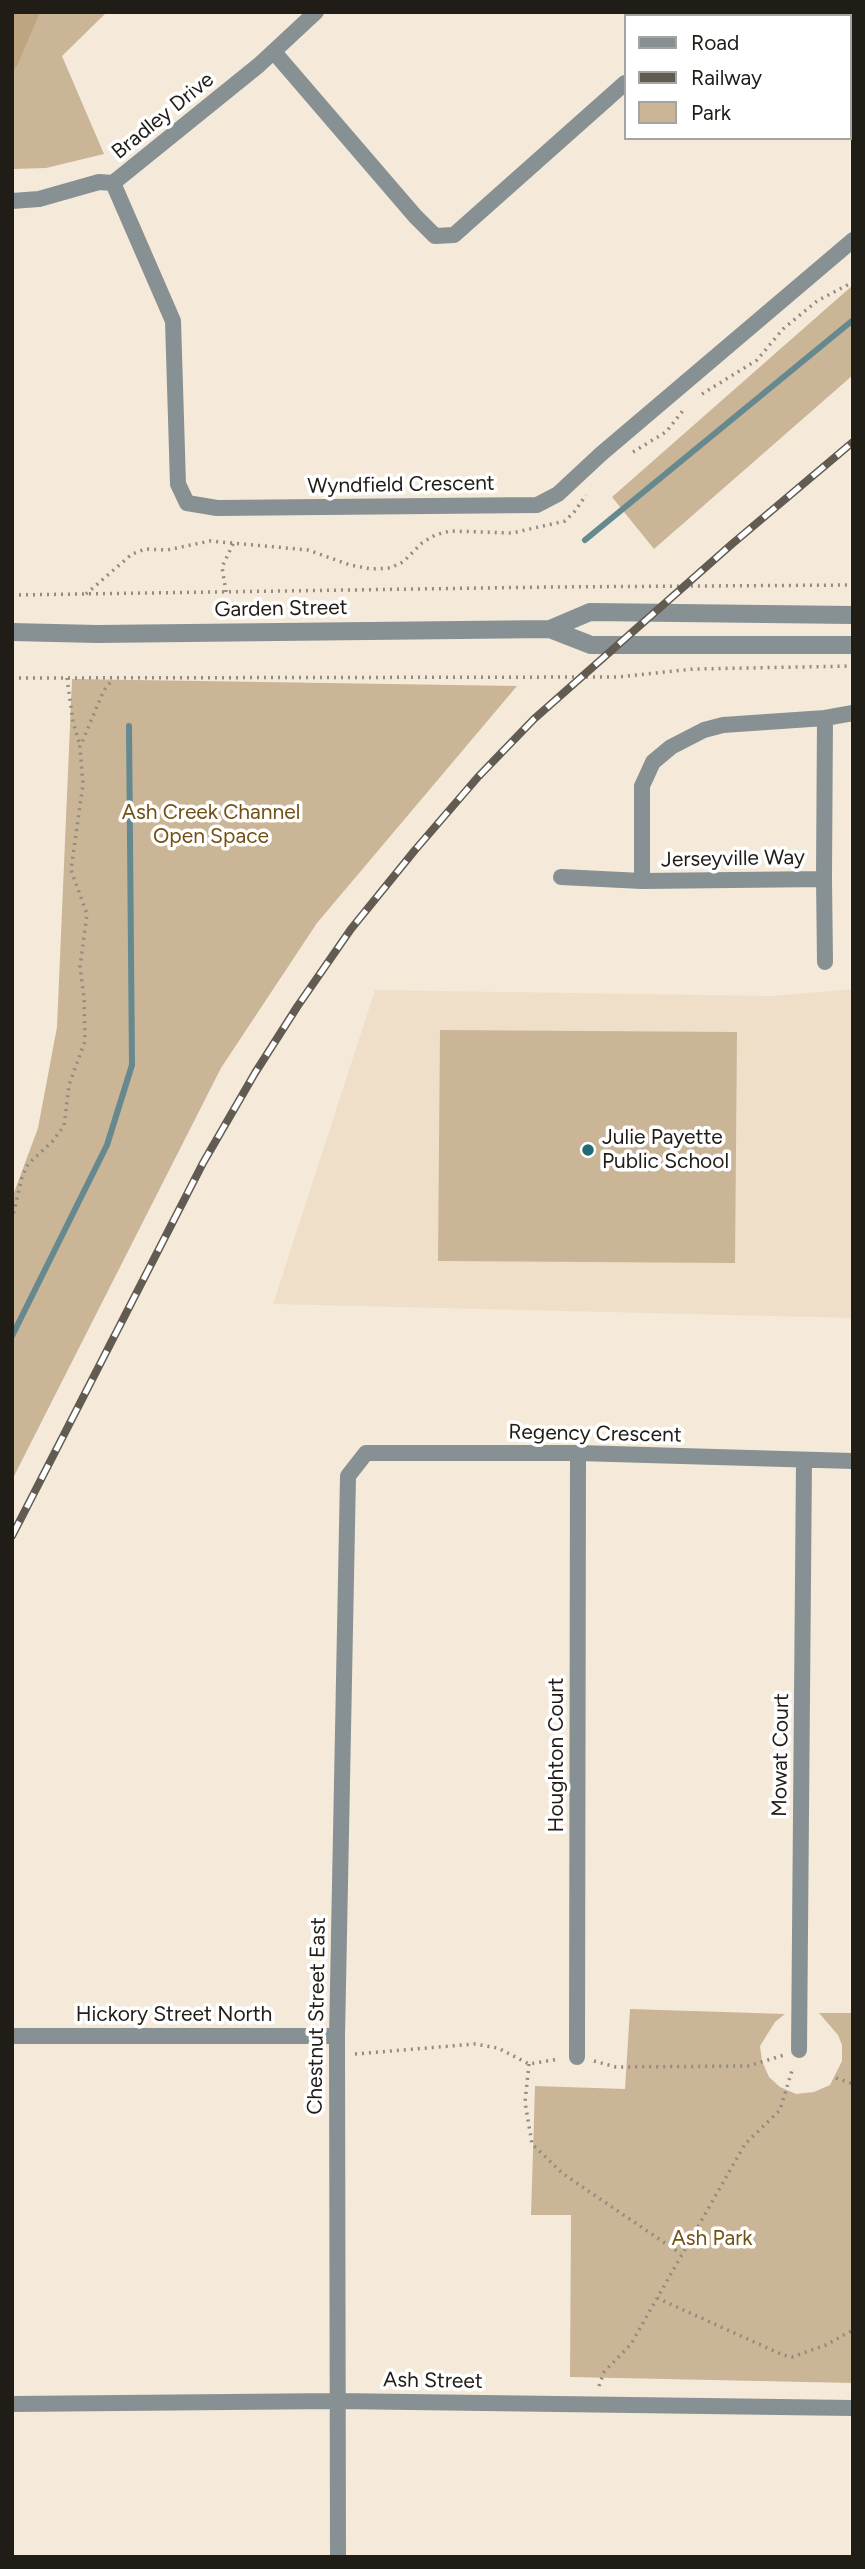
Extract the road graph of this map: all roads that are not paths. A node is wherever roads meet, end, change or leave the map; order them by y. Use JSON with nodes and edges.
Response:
{"nodes":[{"id":1,"x":316,"y":12,"type":"edge"},
{"id":2,"x":274,"y":52,"type":"junction"},
{"id":3,"x":624,"y":84,"type":"edge"},
{"id":4,"x":113,"y":183,"type":"junction"},
{"id":5,"x":12,"y":201,"type":"edge"},
{"id":6,"x":853,"y":240,"type":"edge"},
{"id":7,"x":853,"y":615,"type":"edge"},
{"id":8,"x":550,"y":629,"type":"junction"},
{"id":9,"x":12,"y":632,"type":"edge"},
{"id":10,"x":853,"y":645,"type":"edge"},
{"id":11,"x":853,"y":713,"type":"edge"},
{"id":12,"x":825,"y":718,"type":"junction"},
{"id":13,"x":561,"y":877,"type":"dead end"},
{"id":14,"x":824,"y":879,"type":"junction"},
{"id":15,"x":642,"y":881,"type":"junction"},
{"id":16,"x":825,"y":962,"type":"dead end"},
{"id":17,"x":578,"y":1453,"type":"junction"},
{"id":18,"x":804,"y":1461,"type":"junction"},
{"id":19,"x":853,"y":1461,"type":"edge"},
{"id":20,"x":348,"y":1476,"type":"joint"},
{"id":21,"x":12,"y":2036,"type":"edge"},
{"id":22,"x":337,"y":2036,"type":"junction"},
{"id":23,"x":799,"y":2050,"type":"road end"},
{"id":24,"x":577,"y":2057,"type":"dead end"},
{"id":25,"x":336,"y":2401,"type":"junction"},
{"id":26,"x":12,"y":2404,"type":"edge"},
{"id":27,"x":853,"y":2408,"type":"edge"},
{"id":28,"x":338,"y":2557,"type":"edge"}],
"edges":[{"from":1,"to":2,"type":"street","name":"Bradley Drive"},
{"from":2,"to":3,"type":"street"},
{"from":2,"to":4,"type":"street","name":"Bradley Drive"},
{"from":4,"to":5,"type":"street","name":"Bradley Drive"},
{"from":4,"to":6,"type":"street","name":"Wyndfield Crescent"},
{"from":7,"to":8,"type":"street","name":"Garden Street"},
{"from":8,"to":9,"type":"street","name":"Garden Street"},
{"from":8,"to":10,"type":"street","name":"Garden Street"},
{"from":11,"to":12,"type":"street","name":"Jerseyville Way"},
{"from":12,"to":14,"type":"street","name":"Jerseyville Way"},
{"from":12,"to":15,"type":"street","name":"Jerseyville Way"},
{"from":13,"to":15,"type":"street","name":"Jerseyville Way"},
{"from":14,"to":15,"type":"street","name":"Jerseyville Way"},
{"from":14,"to":16,"type":"street","name":"Jerseyville Way"},
{"from":17,"to":18,"type":"street","name":"Regency Crescent"},
{"from":17,"to":20,"type":"street","name":"Regency Crescent"},
{"from":17,"to":24,"type":"street","name":"Houghton Court"},
{"from":18,"to":19,"type":"street","name":"Regency Crescent"},
{"from":18,"to":23,"type":"street","name":"Mowat Court"},
{"from":20,"to":22,"type":"street","name":"Chestnut Street East"},
{"from":21,"to":22,"type":"street","name":"Hickory Street North"},
{"from":22,"to":25,"type":"street","name":"Chestnut Street East"},
{"from":25,"to":26,"type":"street","name":"Ash Street"},
{"from":25,"to":27,"type":"street","name":"Ash Street"},
{"from":25,"to":28,"type":"street","name":"Chestnut Street East"}]}
